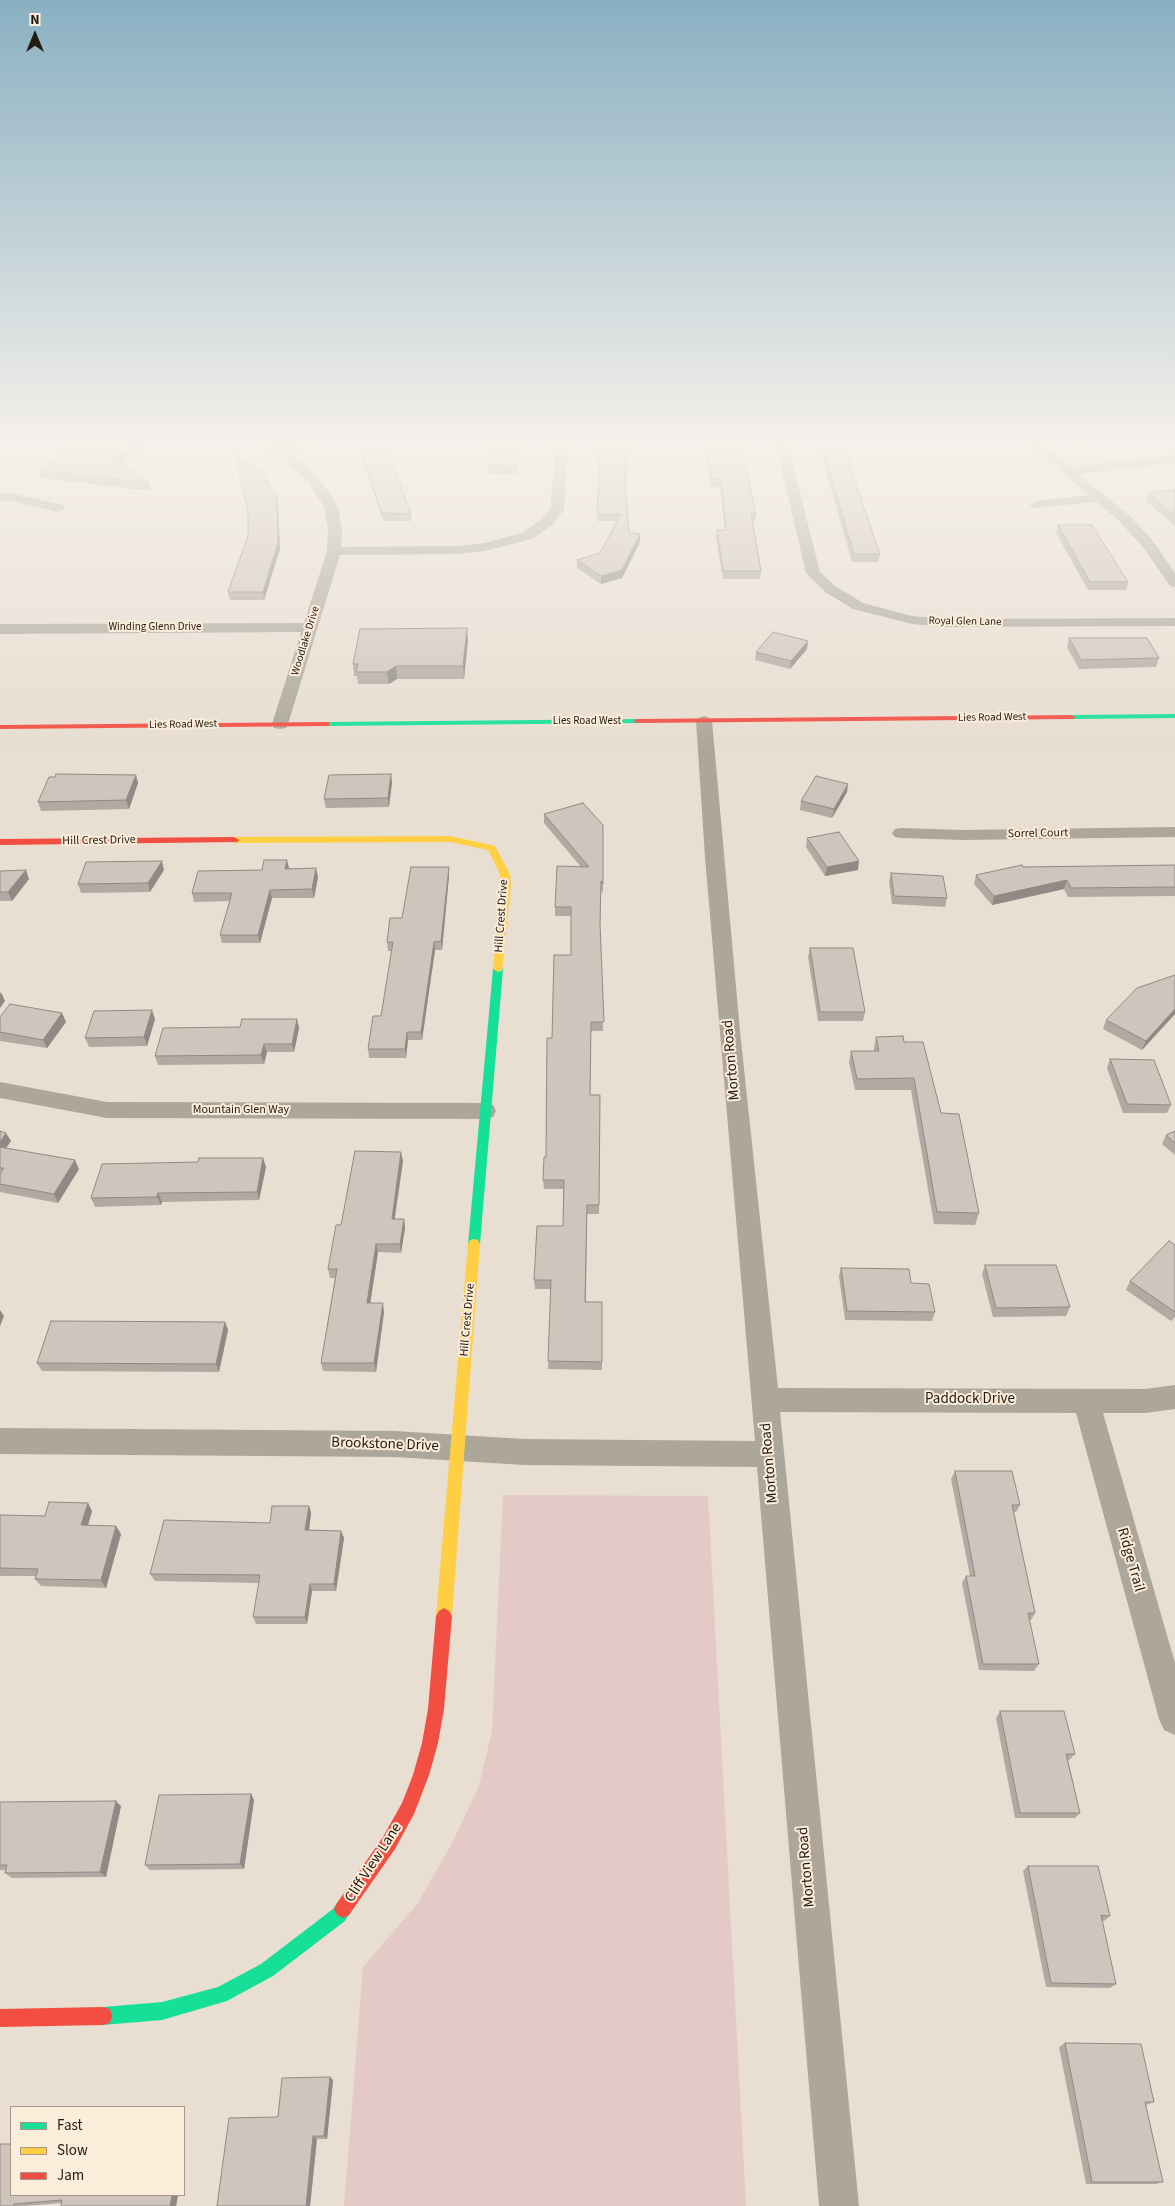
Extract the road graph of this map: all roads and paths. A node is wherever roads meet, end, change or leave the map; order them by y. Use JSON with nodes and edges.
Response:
{"nodes":[{"id":1,"x":334,"y":544,"type":"edge"},
{"id":2,"x":497,"y":544,"type":"edge"},
{"id":3,"x":806,"y":544,"type":"edge"},
{"id":4,"x":1148,"y":544,"type":"edge"},
{"id":5,"x":334,"y":551,"type":"junction"},
{"id":6,"x":1175,"y":583,"type":"edge"},
{"id":7,"x":1175,"y":622,"type":"edge"},
{"id":8,"x":310,"y":627,"type":"junction"},
{"id":9,"x":0,"y":629,"type":"edge"},
{"id":10,"x":1175,"y":716,"type":"edge"},
{"id":11,"x":704,"y":721,"type":"junction"},
{"id":12,"x":280,"y":724,"type":"junction"},
{"id":13,"x":0,"y":727,"type":"edge"},
{"id":14,"x":1175,"y":832,"type":"edge"},
{"id":15,"x":901,"y":833,"type":"dead end"},
{"id":16,"x":0,"y":842,"type":"edge"},
{"id":17,"x":0,"y":1090,"type":"edge"},
{"id":18,"x":485,"y":1111,"type":"junction"},
{"id":19,"x":1175,"y":1397,"type":"edge"},
{"id":20,"x":765,"y":1400,"type":"junction"},
{"id":21,"x":1086,"y":1401,"type":"junction"},
{"id":22,"x":0,"y":1441,"type":"edge"},
{"id":23,"x":457,"y":1448,"type":"junction"},
{"id":24,"x":769,"y":1454,"type":"junction"},
{"id":25,"x":1175,"y":1719,"type":"edge"},
{"id":26,"x":0,"y":2018,"type":"edge"},
{"id":27,"x":839,"y":2206,"type":"edge"}],
"edges":[{"from":1,"to":5,"type":"street","name":"Woodlake Drive"},
{"from":2,"to":5,"type":"street"},
{"from":3,"to":7,"type":"street","name":"Royal Glen Lane"},
{"from":4,"to":6,"type":"street"},
{"from":5,"to":8,"type":"street","name":"Woodlake Drive"},
{"from":8,"to":9,"type":"street","name":"Winding Glenn Drive"},
{"from":8,"to":12,"type":"street","name":"Woodlake Drive"},
{"from":10,"to":11,"type":"street","name":"Lies Road West"},
{"from":11,"to":12,"type":"street","name":"Lies Road West"},
{"from":11,"to":20,"type":"street","name":"Morton Road"},
{"from":12,"to":13,"type":"street","name":"Lies Road West"},
{"from":14,"to":15,"type":"street","name":"Sorrel Court"},
{"from":16,"to":18,"type":"street","name":"Hill Crest Drive"},
{"from":17,"to":18,"type":"street","name":"Mountain Glen Way"},
{"from":18,"to":23,"type":"street","name":"Hill Crest Drive"},
{"from":19,"to":21,"type":"street","name":"Paddock Drive"},
{"from":20,"to":21,"type":"street","name":"Paddock Drive"},
{"from":20,"to":24,"type":"street","name":"Morton Road"},
{"from":21,"to":25,"type":"street","name":"Ridge Trail"},
{"from":22,"to":23,"type":"street","name":"Brookstone Drive"},
{"from":23,"to":24,"type":"street","name":"Brookstone Drive"},
{"from":23,"to":26,"type":"street","name":"Cliff View Lane"},
{"from":24,"to":27,"type":"street","name":"Morton Road"}]}
